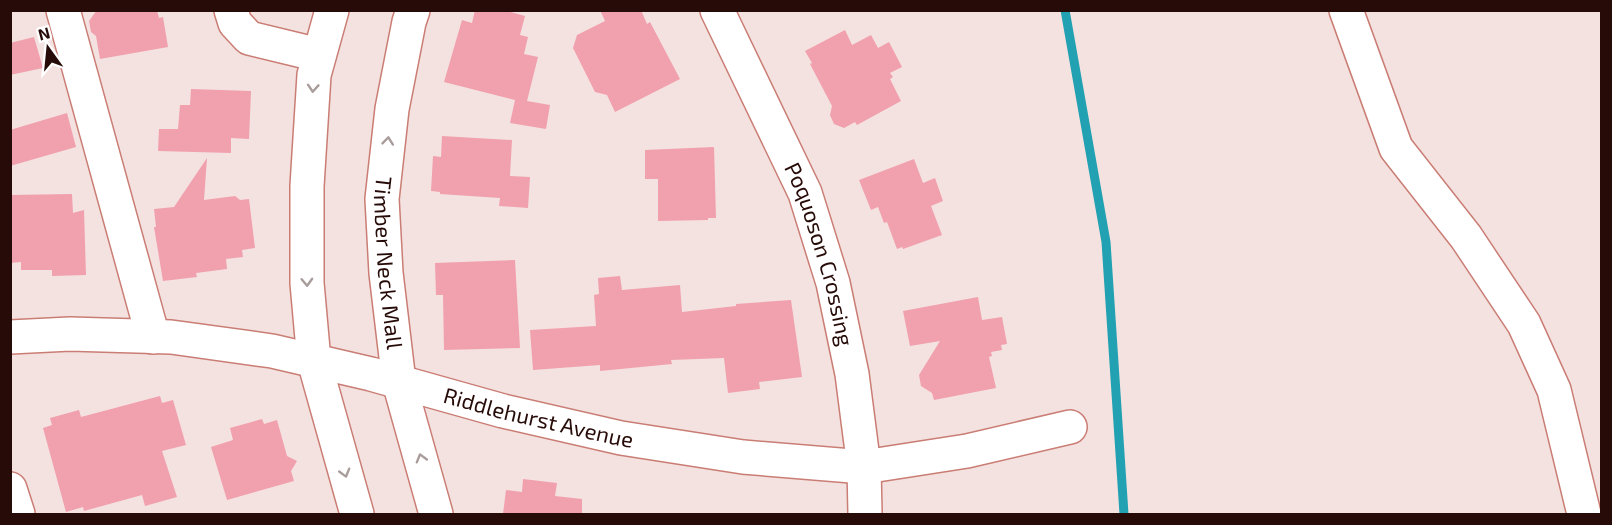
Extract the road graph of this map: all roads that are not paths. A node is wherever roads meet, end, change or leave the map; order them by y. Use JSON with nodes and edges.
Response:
{"nodes":[{"id":1,"x":63,"y":10,"type":"edge"},
{"id":2,"x":231,"y":10,"type":"edge"},
{"id":3,"x":332,"y":10,"type":"edge"},
{"id":4,"x":413,"y":10,"type":"edge"},
{"id":5,"x":717,"y":10,"type":"edge"},
{"id":6,"x":1346,"y":10,"type":"edge"},
{"id":7,"x":320,"y":55,"type":"junction"},
{"id":8,"x":153,"y":337,"type":"junction"},
{"id":9,"x":10,"y":338,"type":"edge"},
{"id":10,"x":314,"y":361,"type":"junction"},
{"id":11,"x":399,"y":382,"type":"junction"},
{"id":12,"x":1070,"y":427,"type":"dead end"},
{"id":13,"x":864,"y":467,"type":"junction"},
{"id":14,"x":10,"y":489,"type":"edge"},
{"id":15,"x":347,"y":512,"type":"edge"},
{"id":16,"x":18,"y":514,"type":"edge"},
{"id":17,"x":436,"y":514,"type":"edge"},
{"id":18,"x":865,"y":514,"type":"edge"},
{"id":19,"x":1584,"y":514,"type":"edge"}],
"edges":[{"from":1,"to":8,"type":"street"},
{"from":2,"to":7,"type":"street"},
{"from":3,"to":7,"type":"street"},
{"from":11,"to":4,"type":"street","name":"Timber Neck Mall","one_way":true},
{"from":5,"to":13,"type":"street","name":"Poquoson Crossing"},
{"from":6,"to":19,"type":"street"},
{"from":7,"to":10,"type":"street","one_way":true},
{"from":8,"to":9,"type":"street","name":"Riddlehurst Avenue"},
{"from":8,"to":10,"type":"street","name":"Riddlehurst Avenue"},
{"from":10,"to":11,"type":"street","name":"Riddlehurst Avenue"},
{"from":10,"to":15,"type":"street","one_way":true},
{"from":11,"to":13,"type":"street","name":"Riddlehurst Avenue"},
{"from":17,"to":11,"type":"street","name":"Timber Neck Mall","one_way":true},
{"from":12,"to":13,"type":"street","name":"Riddlehurst Avenue"},
{"from":13,"to":18,"type":"street","name":"Poquoson Crossing"},
{"from":14,"to":16,"type":"street"}]}
